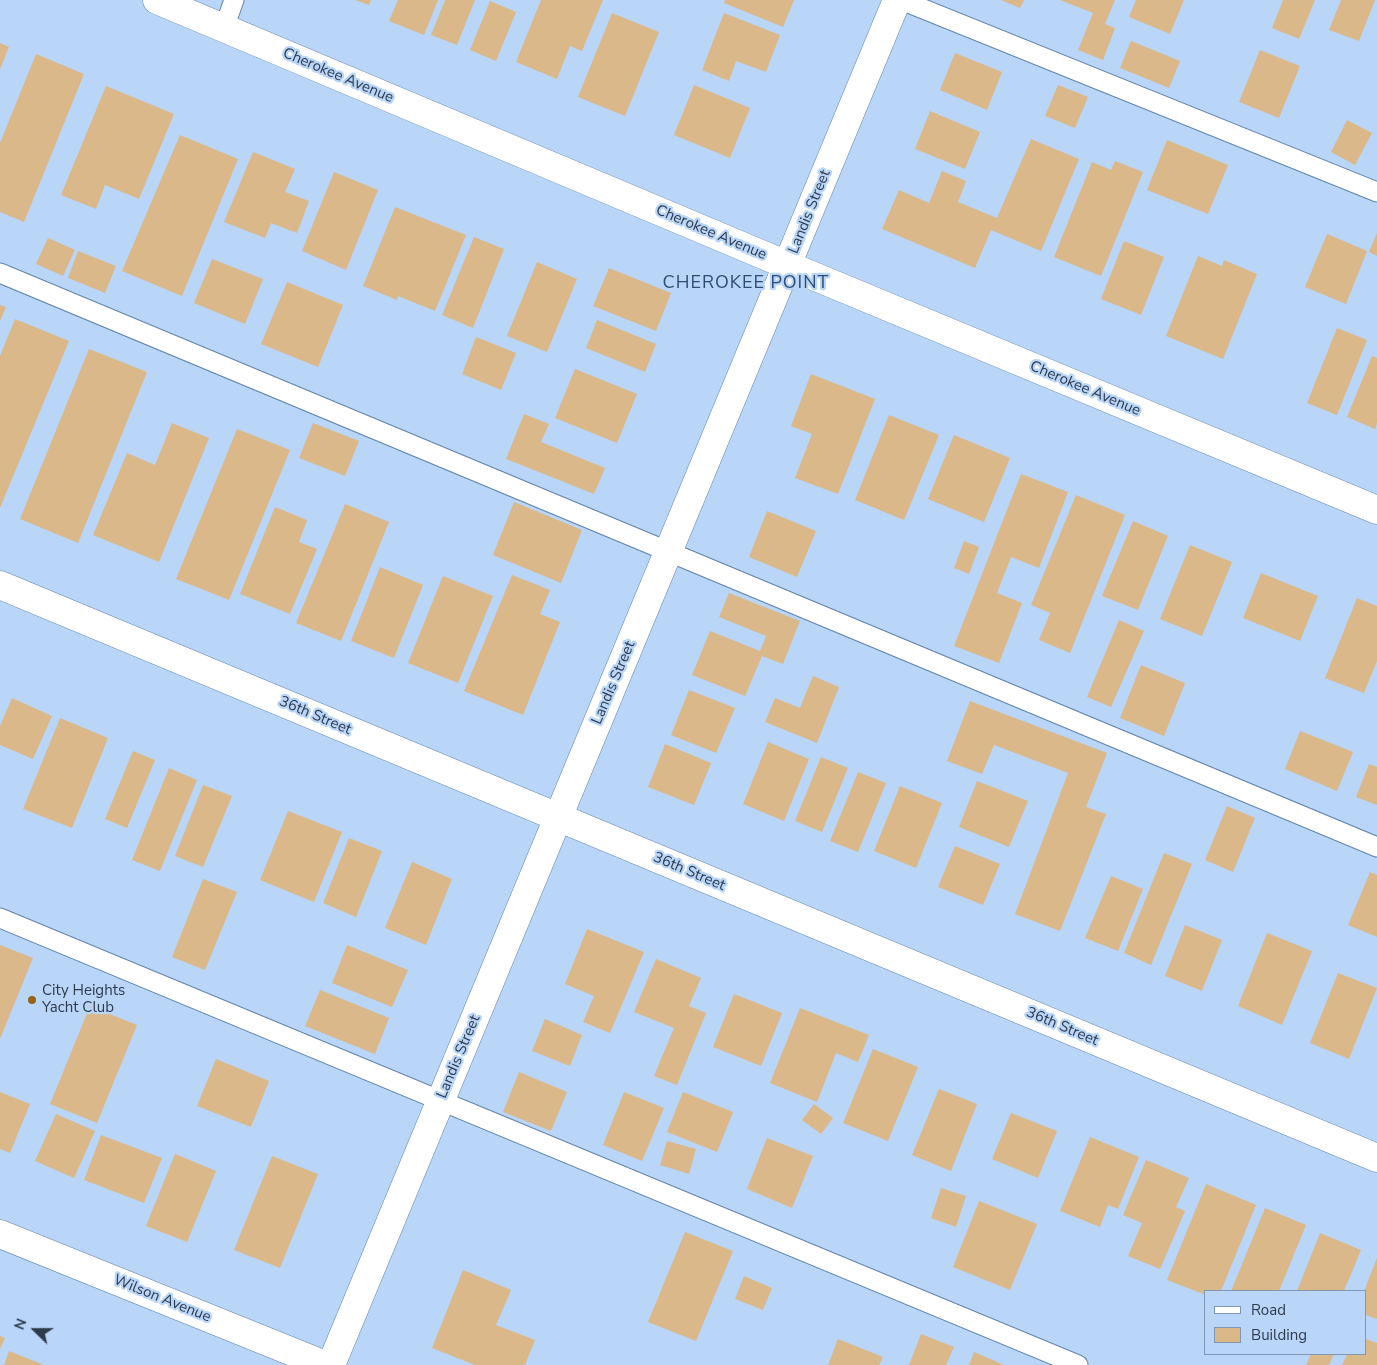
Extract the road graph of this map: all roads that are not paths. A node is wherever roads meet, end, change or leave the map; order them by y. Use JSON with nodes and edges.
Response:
{"nodes":[{"id":1,"x":158,"y":0,"type":"edge"},
{"id":2,"x":234,"y":0,"type":"edge"},
{"id":3,"x":897,"y":0,"type":"edge"},
{"id":4,"x":901,"y":0,"type":"edge"},
{"id":5,"x":224,"y":28,"type":"junction"},
{"id":6,"x":1377,"y":192,"type":"edge"},
{"id":7,"x":788,"y":265,"type":"junction"},
{"id":8,"x":0,"y":273,"type":"edge"},
{"id":9,"x":1377,"y":510,"type":"edge"},
{"id":10,"x":668,"y":552,"type":"junction"},
{"id":11,"x":0,"y":585,"type":"edge"},
{"id":12,"x":558,"y":817,"type":"junction"},
{"id":13,"x":1377,"y":847,"type":"edge"},
{"id":14,"x":0,"y":918,"type":"edge"},
{"id":15,"x":441,"y":1100,"type":"junction"},
{"id":16,"x":1377,"y":1158,"type":"edge"},
{"id":17,"x":0,"y":1234,"type":"edge"},
{"id":18,"x":325,"y":1365,"type":"edge"},
{"id":19,"x":331,"y":1365,"type":"edge"},
{"id":20,"x":1078,"y":1365,"type":"edge"}],
"edges":[{"from":1,"to":5,"type":"street","name":"Cherokee Avenue"},
{"from":2,"to":5,"type":"lane"},
{"from":3,"to":7,"type":"street","name":"Landis Street"},
{"from":4,"to":6,"type":"lane"},
{"from":5,"to":7,"type":"street","name":"Cherokee Avenue"},
{"from":7,"to":9,"type":"street","name":"Cherokee Avenue"},
{"from":7,"to":10,"type":"street","name":"Landis Street"},
{"from":8,"to":10,"type":"lane"},
{"from":10,"to":12,"type":"street","name":"Landis Street"},
{"from":10,"to":13,"type":"lane"},
{"from":11,"to":12,"type":"street","name":"36th Street"},
{"from":12,"to":15,"type":"street","name":"Landis Street"},
{"from":12,"to":16,"type":"street","name":"36th Street"},
{"from":14,"to":15,"type":"lane"},
{"from":15,"to":19,"type":"street","name":"Landis Street"},
{"from":15,"to":20,"type":"lane"},
{"from":17,"to":18,"type":"street","name":"Wilson Avenue"}]}
